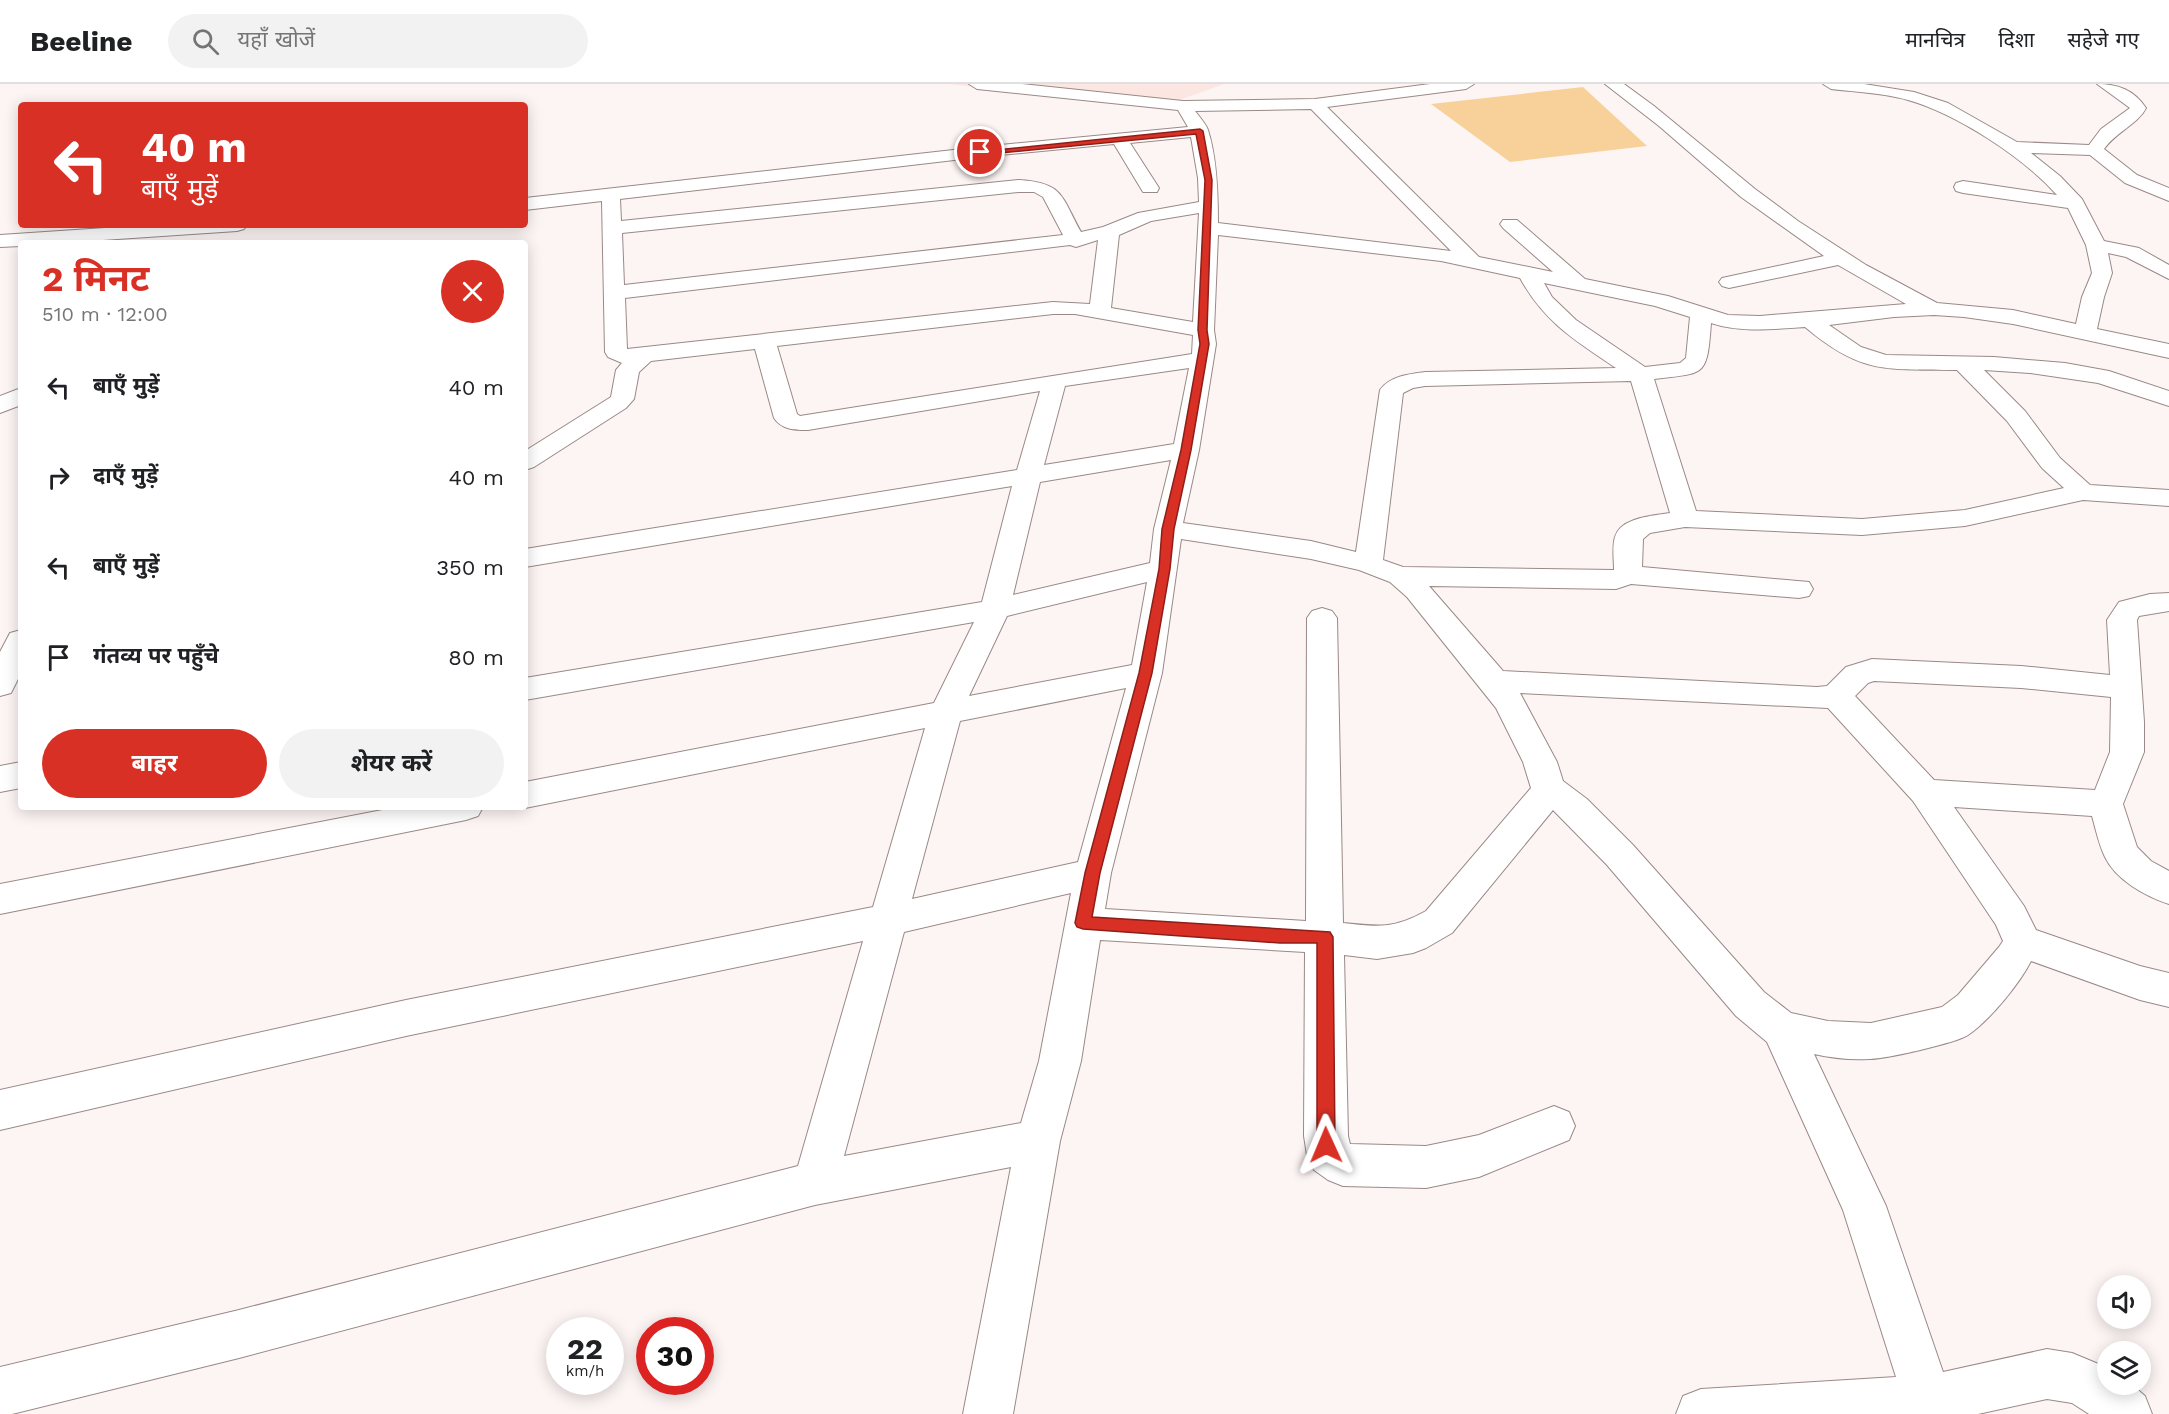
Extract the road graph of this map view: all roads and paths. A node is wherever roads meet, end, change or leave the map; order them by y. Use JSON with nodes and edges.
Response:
{"nodes":[{"id":1,"x":977,"y":84,"type":"edge"},
{"id":2,"x":1466,"y":84,"type":"edge"},
{"id":3,"x":1613,"y":84,"type":"edge"},
{"id":4,"x":1831,"y":84,"type":"edge"},
{"id":5,"x":2105,"y":84,"type":"edge"},
{"id":6,"x":1219,"y":88,"type":"dead end"},
{"id":7,"x":1315,"y":104,"type":"junction"},
{"id":8,"x":1186,"y":113,"type":"junction"},
{"id":9,"x":1119,"y":139,"type":"junction"},
{"id":10,"x":2013,"y":147,"type":"junction"},
{"id":11,"x":2094,"y":150,"type":"junction"},
{"id":12,"x":1963,"y":187,"type":"dead end"},
{"id":13,"x":1150,"y":188,"type":"dead end"},
{"id":14,"x":611,"y":195,"type":"junction"},
{"id":15,"x":2169,"y":195,"type":"edge"},
{"id":16,"x":2075,"y":203,"type":"junction"},
{"id":17,"x":528,"y":204,"type":"edge"},
{"id":18,"x":1208,"y":217,"type":"junction"},
{"id":19,"x":1510,"y":224,"type":"dead end"},
{"id":20,"x":212,"y":228,"type":"edge"},
{"id":21,"x":613,"y":228,"type":"junction"},
{"id":22,"x":1109,"y":232,"type":"junction"},
{"id":23,"x":138,"y":237,"type":"edge"},
{"id":24,"x":18,"y":240,"type":"edge"},
{"id":25,"x":34,"y":240,"type":"edge"},
{"id":26,"x":0,"y":241,"type":"edge"},
{"id":27,"x":1076,"y":241,"type":"junction"},
{"id":28,"x":2096,"y":245,"type":"junction"},
{"id":29,"x":1843,"y":258,"type":"junction"},
{"id":30,"x":1472,"y":261,"type":"junction"},
{"id":31,"x":1528,"y":273,"type":"junction"},
{"id":32,"x":2169,"y":273,"type":"edge"},
{"id":33,"x":1729,"y":282,"type":"dead end"},
{"id":34,"x":1580,"y":286,"type":"junction"},
{"id":35,"x":614,"y":293,"type":"junction"},
{"id":36,"x":1934,"y":309,"type":"junction"},
{"id":37,"x":1100,"y":312,"type":"junction"},
{"id":38,"x":1701,"y":313,"type":"junction"},
{"id":39,"x":1810,"y":320,"type":"junction"},
{"id":40,"x":2085,"y":334,"type":"junction"},
{"id":41,"x":764,"y":340,"type":"junction"},
{"id":42,"x":1202,"y":344,"type":"junction"},
{"id":43,"x":2169,"y":351,"type":"edge"},
{"id":44,"x":642,"y":357,"type":"junction"},
{"id":45,"x":1963,"y":363,"type":"junction"},
{"id":46,"x":1641,"y":374,"type":"junction"},
{"id":47,"x":1055,"y":381,"type":"junction"},
{"id":48,"x":18,"y":396,"type":"edge"},
{"id":49,"x":2169,"y":399,"type":"edge"},
{"id":50,"x":0,"y":406,"type":"edge"},
{"id":51,"x":1186,"y":450,"type":"junction"},
{"id":52,"x":528,"y":460,"type":"edge"},
{"id":53,"x":1028,"y":476,"type":"junction"},
{"id":54,"x":2083,"y":492,"type":"junction"},
{"id":55,"x":2169,"y":498,"type":"edge"},
{"id":56,"x":1685,"y":519,"type":"junction"},
{"id":57,"x":1168,"y":529,"type":"junction"},
{"id":58,"x":528,"y":558,"type":"edge"},
{"id":59,"x":1368,"y":564,"type":"junction"},
{"id":60,"x":1164,"y":569,"type":"junction"},
{"id":61,"x":1628,"y":575,"type":"junction"},
{"id":62,"x":1400,"y":576,"type":"junction"},
{"id":63,"x":1799,"y":589,"type":"dead end"},
{"id":64,"x":2169,"y":602,"type":"edge"},
{"id":65,"x":995,"y":609,"type":"junction"},
{"id":66,"x":1322,"y":618,"type":"dead end"},
{"id":67,"x":18,"y":640,"type":"edge"},
{"id":68,"x":0,"y":643,"type":"edge"},
{"id":69,"x":18,"y":646,"type":"edge"},
{"id":70,"x":1146,"y":673,"type":"junction"},
{"id":71,"x":1494,"y":681,"type":"junction"},
{"id":72,"x":0,"y":685,"type":"edge"},
{"id":73,"x":2125,"y":687,"type":"junction"},
{"id":74,"x":528,"y":688,"type":"edge"},
{"id":75,"x":1836,"y":696,"type":"junction"},
{"id":76,"x":946,"y":712,"type":"junction"},
{"id":77,"x":18,"y":776,"type":"edge"},
{"id":78,"x":0,"y":779,"type":"edge"},
{"id":79,"x":1548,"y":788,"type":"junction"},
{"id":80,"x":1925,"y":792,"type":"junction"},
{"id":81,"x":528,"y":794,"type":"edge"},
{"id":82,"x":2106,"y":804,"type":"junction"},
{"id":83,"x":451,"y":810,"type":"edge"},
{"id":84,"x":1092,"y":873,"type":"junction"},
{"id":85,"x":2169,"y":889,"type":"edge"},
{"id":86,"x":0,"y":899,"type":"edge"},
{"id":87,"x":888,"y":920,"type":"junction"},
{"id":88,"x":1083,"y":923,"type":"junction"},
{"id":89,"x":1325,"y":937,"type":"junction"},
{"id":90,"x":2022,"y":941,"type":"junction"},
{"id":91,"x":2169,"y":990,"type":"edge"},
{"id":92,"x":1781,"y":1029,"type":"junction"},
{"id":93,"x":0,"y":1110,"type":"edge"},
{"id":94,"x":1554,"y":1126,"type":"dead end"},
{"id":95,"x":1038,"y":1141,"type":"junction"},
{"id":96,"x":815,"y":1183,"type":"junction"},
{"id":97,"x":0,"y":1392,"type":"edge"},
{"id":98,"x":1928,"y":1407,"type":"edge"},
{"id":99,"x":988,"y":1414,"type":"edge"},
{"id":100,"x":1701,"y":1414,"type":"edge"},
{"id":101,"x":2127,"y":1414,"type":"edge"}],
"edges":[{"from":1,"to":8,"type":"street"},
{"from":2,"to":7,"type":"street"},
{"from":3,"to":29,"type":"street"},
{"from":4,"to":10,"type":"street"},
{"from":5,"to":11,"type":"street"},
{"from":6,"to":8,"type":"street"},
{"from":7,"to":8,"type":"street"},
{"from":7,"to":30,"type":"street"},
{"from":8,"to":9,"type":"street"},
{"from":8,"to":18,"type":"street"},
{"from":9,"to":13,"type":"street"},
{"from":9,"to":14,"type":"street"},
{"from":10,"to":11,"type":"street"},
{"from":10,"to":16,"type":"street"},
{"from":11,"to":15,"type":"street"},
{"from":12,"to":16,"type":"street"},
{"from":14,"to":17,"type":"street"},
{"from":14,"to":21,"type":"street"},
{"from":16,"to":28,"type":"street"},
{"from":18,"to":22,"type":"street"},
{"from":18,"to":30,"type":"street"},
{"from":18,"to":42,"type":"street"},
{"from":19,"to":34,"type":"street"},
{"from":20,"to":23,"type":"street"},
{"from":21,"to":27,"type":"street"},
{"from":21,"to":35,"type":"street"},
{"from":22,"to":27,"type":"street"},
{"from":22,"to":37,"type":"street"},
{"from":23,"to":25,"type":"street"},
{"from":24,"to":26,"type":"street"},
{"from":27,"to":35,"type":"street"},
{"from":28,"to":32,"type":"street"},
{"from":28,"to":40,"type":"street"},
{"from":29,"to":33,"type":"street"},
{"from":29,"to":36,"type":"street"},
{"from":30,"to":31,"type":"street"},
{"from":31,"to":34,"type":"street"},
{"from":31,"to":46,"type":"street"},
{"from":34,"to":38,"type":"street"},
{"from":35,"to":44,"type":"street"},
{"from":36,"to":39,"type":"street"},
{"from":36,"to":40,"type":"street"},
{"from":37,"to":41,"type":"street"},
{"from":37,"to":42,"type":"street"},
{"from":38,"to":39,"type":"street"},
{"from":38,"to":46,"type":"street"},
{"from":39,"to":45,"type":"street"},
{"from":40,"to":43,"type":"street"},
{"from":41,"to":44,"type":"street"},
{"from":41,"to":47,"type":"street"},
{"from":42,"to":47,"type":"street"},
{"from":42,"to":51,"type":"street"},
{"from":44,"to":52,"type":"street"},
{"from":45,"to":49,"type":"street"},
{"from":45,"to":54,"type":"street"},
{"from":46,"to":56,"type":"street"},
{"from":46,"to":59,"type":"street"},
{"from":47,"to":53,"type":"street"},
{"from":48,"to":50,"type":"street"},
{"from":51,"to":53,"type":"street"},
{"from":51,"to":57,"type":"street"},
{"from":53,"to":58,"type":"street"},
{"from":53,"to":65,"type":"street"},
{"from":54,"to":55,"type":"street"},
{"from":54,"to":56,"type":"street"},
{"from":56,"to":61,"type":"street"},
{"from":57,"to":59,"type":"street"},
{"from":57,"to":60,"type":"street"},
{"from":59,"to":62,"type":"street"},
{"from":60,"to":65,"type":"street"},
{"from":60,"to":70,"type":"street"},
{"from":61,"to":62,"type":"street"},
{"from":61,"to":63,"type":"street"},
{"from":62,"to":71,"type":"street"},
{"from":64,"to":73,"type":"street"},
{"from":65,"to":74,"type":"street"},
{"from":65,"to":76,"type":"street"},
{"from":66,"to":89,"type":"street"},
{"from":67,"to":68,"type":"street"},
{"from":69,"to":72,"type":"street"},
{"from":70,"to":76,"type":"street"},
{"from":70,"to":84,"type":"street"},
{"from":71,"to":75,"type":"street"},
{"from":71,"to":79,"type":"street"},
{"from":73,"to":75,"type":"street"},
{"from":73,"to":82,"type":"street"},
{"from":75,"to":80,"type":"street"},
{"from":76,"to":81,"type":"street"},
{"from":76,"to":87,"type":"street"},
{"from":77,"to":78,"type":"street"},
{"from":79,"to":89,"type":"street"},
{"from":79,"to":92,"type":"street"},
{"from":80,"to":82,"type":"street"},
{"from":80,"to":90,"type":"street"},
{"from":82,"to":85,"type":"street"},
{"from":83,"to":86,"type":"street"},
{"from":84,"to":87,"type":"street"},
{"from":84,"to":88,"type":"street"},
{"from":87,"to":93,"type":"street"},
{"from":87,"to":96,"type":"street"},
{"from":88,"to":89,"type":"street"},
{"from":88,"to":95,"type":"street"},
{"from":89,"to":94,"type":"street"},
{"from":90,"to":91,"type":"street"},
{"from":90,"to":92,"type":"street"},
{"from":92,"to":98,"type":"street"},
{"from":95,"to":96,"type":"street"},
{"from":95,"to":99,"type":"street"},
{"from":96,"to":97,"type":"street"},
{"from":98,"to":100,"type":"street"},
{"from":98,"to":101,"type":"street"}]}
